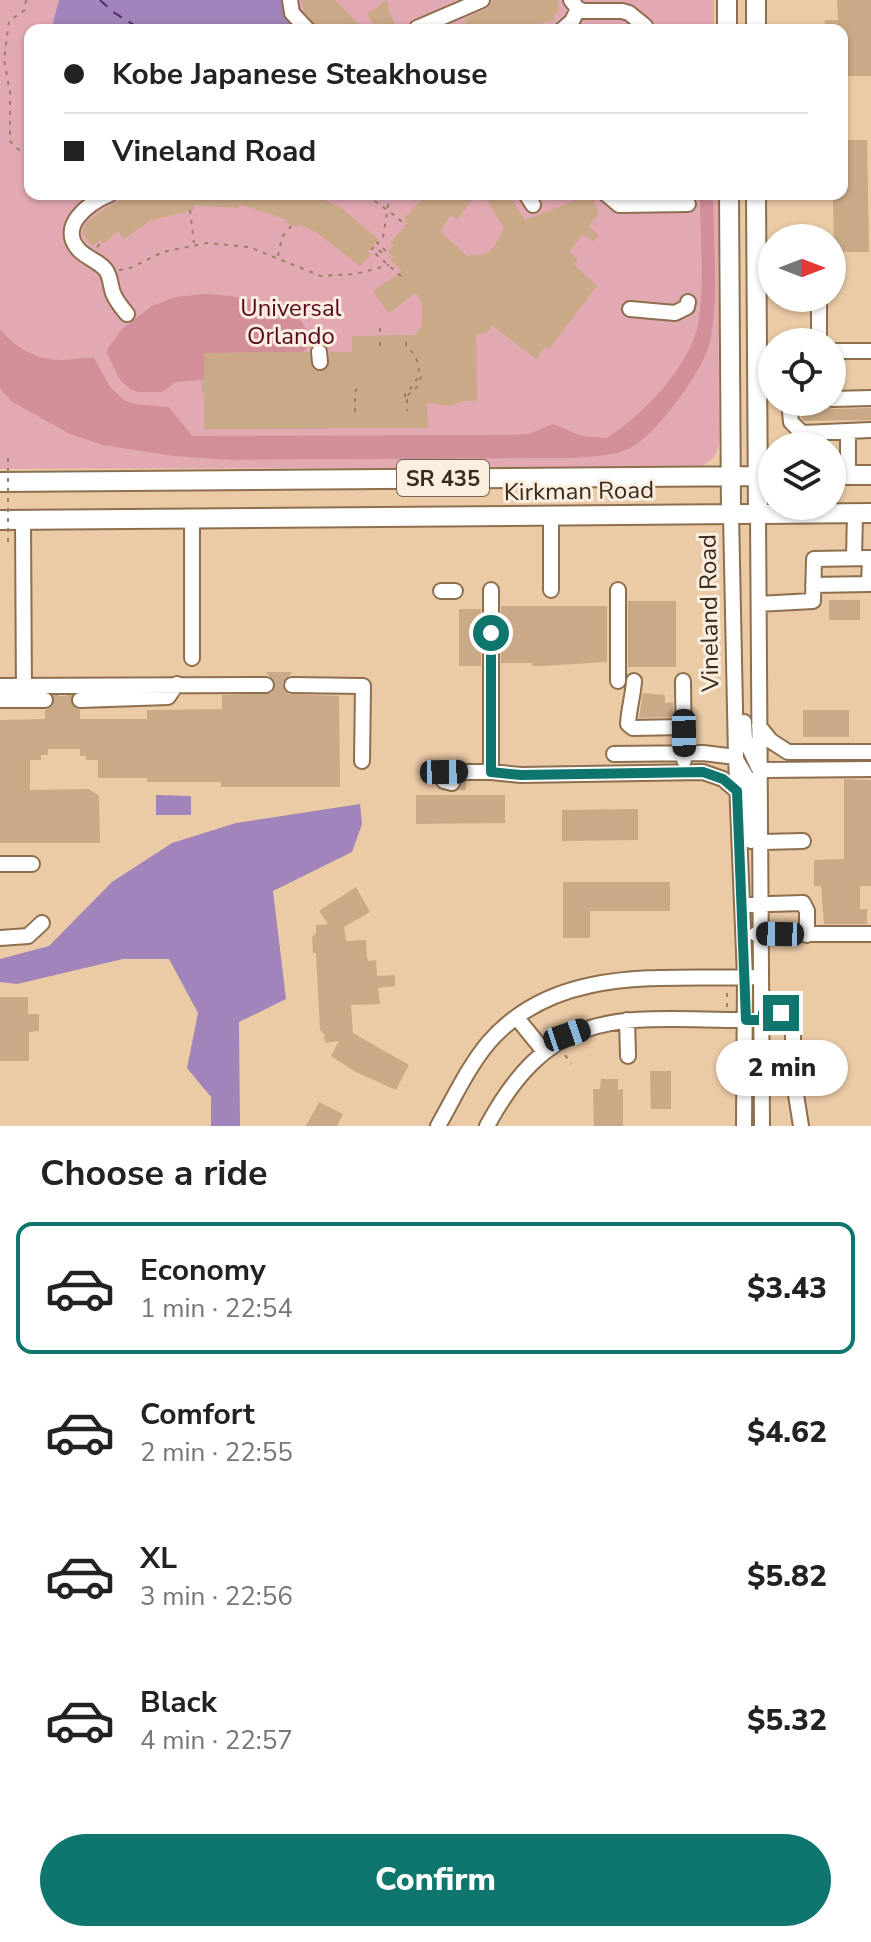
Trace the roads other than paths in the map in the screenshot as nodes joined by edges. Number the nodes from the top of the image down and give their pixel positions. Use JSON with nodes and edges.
{"nodes":[{"id":1,"x":290,"y":0,"type":"edge"},
{"id":2,"x":481,"y":0,"type":"edge"},
{"id":3,"x":727,"y":0,"type":"edge"},
{"id":4,"x":756,"y":0,"type":"edge"},
{"id":5,"x":574,"y":5,"type":"edge"},
{"id":6,"x":640,"y":22,"type":"dead end"},
{"id":7,"x":302,"y":24,"type":"edge"},
{"id":8,"x":426,"y":24,"type":"edge"},
{"id":9,"x":569,"y":24,"type":"edge"},
{"id":10,"x":727,"y":24,"type":"edge"},
{"id":11,"x":756,"y":24,"type":"edge"},
{"id":12,"x":99,"y":200,"type":"edge"},
{"id":13,"x":612,"y":200,"type":"edge"},
{"id":14,"x":730,"y":200,"type":"edge"},
{"id":15,"x":731,"y":200,"type":"edge"},
{"id":16,"x":757,"y":200,"type":"edge"},
{"id":17,"x":688,"y":204,"type":"dead end"},
{"id":18,"x":760,"y":224,"type":"edge"},
{"id":19,"x":758,"y":253,"type":"edge"},
{"id":20,"x":688,"y":302,"type":"dead end"},
{"id":21,"x":630,"y":309,"type":"dead end"},
{"id":22,"x":125,"y":311,"type":"dead end"},
{"id":23,"x":846,"y":351,"type":"edge"},
{"id":24,"x":871,"y":351,"type":"edge"},
{"id":25,"x":871,"y":398,"type":"edge"},
{"id":26,"x":846,"y":399,"type":"edge"},
{"id":27,"x":790,"y":416,"type":"edge"},
{"id":28,"x":871,"y":430,"type":"edge"},
{"id":29,"x":848,"y":432,"type":"junction"},
{"id":30,"x":846,"y":443,"type":"edge"},
{"id":31,"x":846,"y":475,"type":"edge"},
{"id":32,"x":871,"y":475,"type":"edge"},
{"id":33,"x":730,"y":476,"type":"junction"},
{"id":34,"x":758,"y":476,"type":"edge"},
{"id":35,"x":0,"y":482,"type":"edge"},
{"id":36,"x":758,"y":513,"type":"edge"},
{"id":37,"x":863,"y":513,"type":"edge"},
{"id":38,"x":731,"y":514,"type":"junction"},
{"id":39,"x":551,"y":515,"type":"junction"},
{"id":40,"x":192,"y":519,"type":"junction"},
{"id":41,"x":0,"y":520,"type":"edge"},
{"id":42,"x":23,"y":520,"type":"junction"},
{"id":43,"x":758,"y":520,"type":"edge"},
{"id":44,"x":854,"y":558,"type":"junction"},
{"id":45,"x":813,"y":585,"type":"junction"},
{"id":46,"x":491,"y":590,"type":"dead end"},
{"id":47,"x":551,"y":590,"type":"dead end"},
{"id":48,"x":618,"y":590,"type":"dead end"},
{"id":49,"x":759,"y":604,"type":"junction"},
{"id":50,"x":734,"y":669,"type":"junction"},
{"id":51,"x":683,"y":681,"type":"dead end"},
{"id":52,"x":187,"y":684,"type":"junction"},
{"id":53,"x":266,"y":685,"type":"tunnel mouth"},
{"id":54,"x":292,"y":685,"type":"tunnel mouth"},
{"id":55,"x":0,"y":686,"type":"edge"},
{"id":56,"x":24,"y":693,"type":"junction"},
{"id":57,"x":0,"y":700,"type":"edge"},
{"id":58,"x":45,"y":700,"type":"tunnel mouth"},
{"id":59,"x":80,"y":700,"type":"tunnel mouth"},
{"id":60,"x":759,"y":726,"type":"junction"},
{"id":61,"x":683,"y":727,"type":"junction"},
{"id":62,"x":871,"y":752,"type":"edge"},
{"id":63,"x":684,"y":753,"type":"junction"},
{"id":64,"x":614,"y":754,"type":"dead end"},
{"id":65,"x":736,"y":757,"type":"junction"},
{"id":66,"x":362,"y":761,"type":"dead end"},
{"id":67,"x":871,"y":769,"type":"edge"},
{"id":68,"x":760,"y":770,"type":"junction"},
{"id":69,"x":491,"y":772,"type":"junction"},
{"id":70,"x":684,"y":772,"type":"junction"},
{"id":71,"x":464,"y":779,"type":"tunnel mouth"},
{"id":72,"x":737,"y":791,"type":"junction"},
{"id":73,"x":803,"y":841,"type":"dead end"},
{"id":74,"x":761,"y":842,"type":"junction"},
{"id":75,"x":0,"y":864,"type":"edge"},
{"id":76,"x":32,"y":864,"type":"dead end"},
{"id":77,"x":762,"y":900,"type":"junction"},
{"id":78,"x":742,"y":905,"type":"junction"},
{"id":79,"x":42,"y":923,"type":"dead end"},
{"id":80,"x":743,"y":934,"type":"junction"},
{"id":81,"x":763,"y":934,"type":"junction"},
{"id":82,"x":871,"y":934,"type":"edge"},
{"id":83,"x":807,"y":935,"type":"junction"},
{"id":84,"x":0,"y":938,"type":"edge"},
{"id":85,"x":745,"y":977,"type":"junction"},
{"id":86,"x":763,"y":977,"type":"junction"},
{"id":87,"x":763,"y":1016,"type":"junction"},
{"id":88,"x":517,"y":1018,"type":"junction"},
{"id":89,"x":627,"y":1020,"type":"junction"},
{"id":90,"x":746,"y":1020,"type":"junction"},
{"id":91,"x":543,"y":1050,"type":"junction"},
{"id":92,"x":628,"y":1056,"type":"dead end"},
{"id":93,"x":438,"y":1126,"type":"edge"},
{"id":94,"x":487,"y":1126,"type":"edge"},
{"id":95,"x":744,"y":1126,"type":"edge"},
{"id":96,"x":762,"y":1126,"type":"edge"},
{"id":97,"x":801,"y":1126,"type":"edge"}],
"edges":[{"from":1,"to":7,"type":"street"},
{"from":2,"to":8,"type":"street"},
{"from":3,"to":10,"type":"main road"},
{"from":4,"to":11,"type":"main road"},
{"from":5,"to":6,"type":"street"},
{"from":5,"to":9,"type":"street"},
{"from":12,"to":22,"type":"street"},
{"from":13,"to":17,"type":"street"},
{"from":14,"to":33,"type":"main road","name":"Vineland Road"},
{"from":15,"to":19,"type":"main road"},
{"from":16,"to":18,"type":"main road","name":"Vineland Road"},
{"from":20,"to":21,"type":"street"},
{"from":23,"to":24,"type":"street"},
{"from":25,"to":26,"type":"street"},
{"from":27,"to":29,"type":"street"},
{"from":28,"to":29,"type":"street"},
{"from":29,"to":30,"type":"street"},
{"from":31,"to":32,"type":"main road"},
{"from":33,"to":34,"type":"main road","name":"Kirkman Road","number":"SR 435"},
{"from":33,"to":35,"type":"main road","name":"Kirkman Road","number":"SR 435"},
{"from":33,"to":38,"type":"main road","name":"Vineland Road"},
{"from":36,"to":38,"type":"main road","name":"Kirkman Road","number":"SR 435"},
{"from":37,"to":44,"type":"street"},
{"from":38,"to":39,"type":"main road","name":"Kirkman Road","number":"SR 435"},
{"from":38,"to":50,"type":"street","name":"Vineland Road"},
{"from":39,"to":40,"type":"main road","name":"Kirkman Road","number":"SR 435"},
{"from":39,"to":47,"type":"street"},
{"from":40,"to":42,"type":"main road","name":"Kirkman Road","number":"SR 435"},
{"from":40,"to":52,"type":"street"},
{"from":41,"to":42,"type":"main road","name":"Kirkman Road","number":"SR 435"},
{"from":42,"to":56,"type":"street"},
{"from":43,"to":49,"type":"street","name":"Vineland Road"},
{"from":44,"to":45,"type":"street"},
{"from":44,"to":45,"type":"street"},
{"from":45,"to":49,"type":"street"},
{"from":46,"to":69,"type":"street"},
{"from":48,"to":61,"type":"street"},
{"from":49,"to":60,"type":"street","name":"Vineland Road"},
{"from":50,"to":65,"type":"street","name":"Vineland Road"},
{"from":50,"to":68,"type":"street"},
{"from":51,"to":61,"type":"street"},
{"from":52,"to":53,"type":"street"},
{"from":52,"to":56,"type":"street"},
{"from":52,"to":59,"type":"street"},
{"from":54,"to":66,"type":"street"},
{"from":55,"to":56,"type":"street"},
{"from":56,"to":57,"type":"street"},
{"from":56,"to":58,"type":"street"},
{"from":60,"to":62,"type":"street"},
{"from":60,"to":68,"type":"street","name":"Vineland Road"},
{"from":61,"to":63,"type":"street"},
{"from":63,"to":64,"type":"street"},
{"from":63,"to":65,"type":"street"},
{"from":63,"to":70,"type":"street"},
{"from":65,"to":72,"type":"street","name":"Vineland Road"},
{"from":65,"to":77,"type":"street"},
{"from":67,"to":68,"type":"street"},
{"from":68,"to":74,"type":"street","name":"Vineland Road"},
{"from":69,"to":70,"type":"street"},
{"from":69,"to":71,"type":"street"},
{"from":70,"to":72,"type":"street"},
{"from":72,"to":78,"type":"street","name":"Vineland Road"},
{"from":73,"to":74,"type":"street"},
{"from":74,"to":77,"type":"street","name":"Vineland Road"},
{"from":75,"to":76,"type":"street"},
{"from":77,"to":78,"type":"street"},
{"from":77,"to":81,"type":"street","name":"Vineland Road"},
{"from":77,"to":83,"type":"street"},
{"from":78,"to":80,"type":"street","name":"Vineland Road"},
{"from":79,"to":84,"type":"street"},
{"from":80,"to":81,"type":"street"},
{"from":80,"to":85,"type":"street","name":"Vineland Road"},
{"from":81,"to":83,"type":"street"},
{"from":81,"to":86,"type":"street","name":"Vineland Road"},
{"from":82,"to":83,"type":"street"},
{"from":85,"to":86,"type":"street"},
{"from":85,"to":88,"type":"street"},
{"from":85,"to":90,"type":"street","name":"Vineland Road"},
{"from":86,"to":87,"type":"street","name":"Vineland Road"},
{"from":87,"to":90,"type":"street"},
{"from":87,"to":96,"type":"street","name":"Vineland Road"},
{"from":87,"to":97,"type":"street"},
{"from":88,"to":91,"type":"street"},
{"from":88,"to":93,"type":"street"},
{"from":89,"to":90,"type":"street"},
{"from":89,"to":91,"type":"street"},
{"from":89,"to":92,"type":"street"},
{"from":90,"to":95,"type":"street","name":"Vineland Road"},
{"from":91,"to":94,"type":"street"}]}
